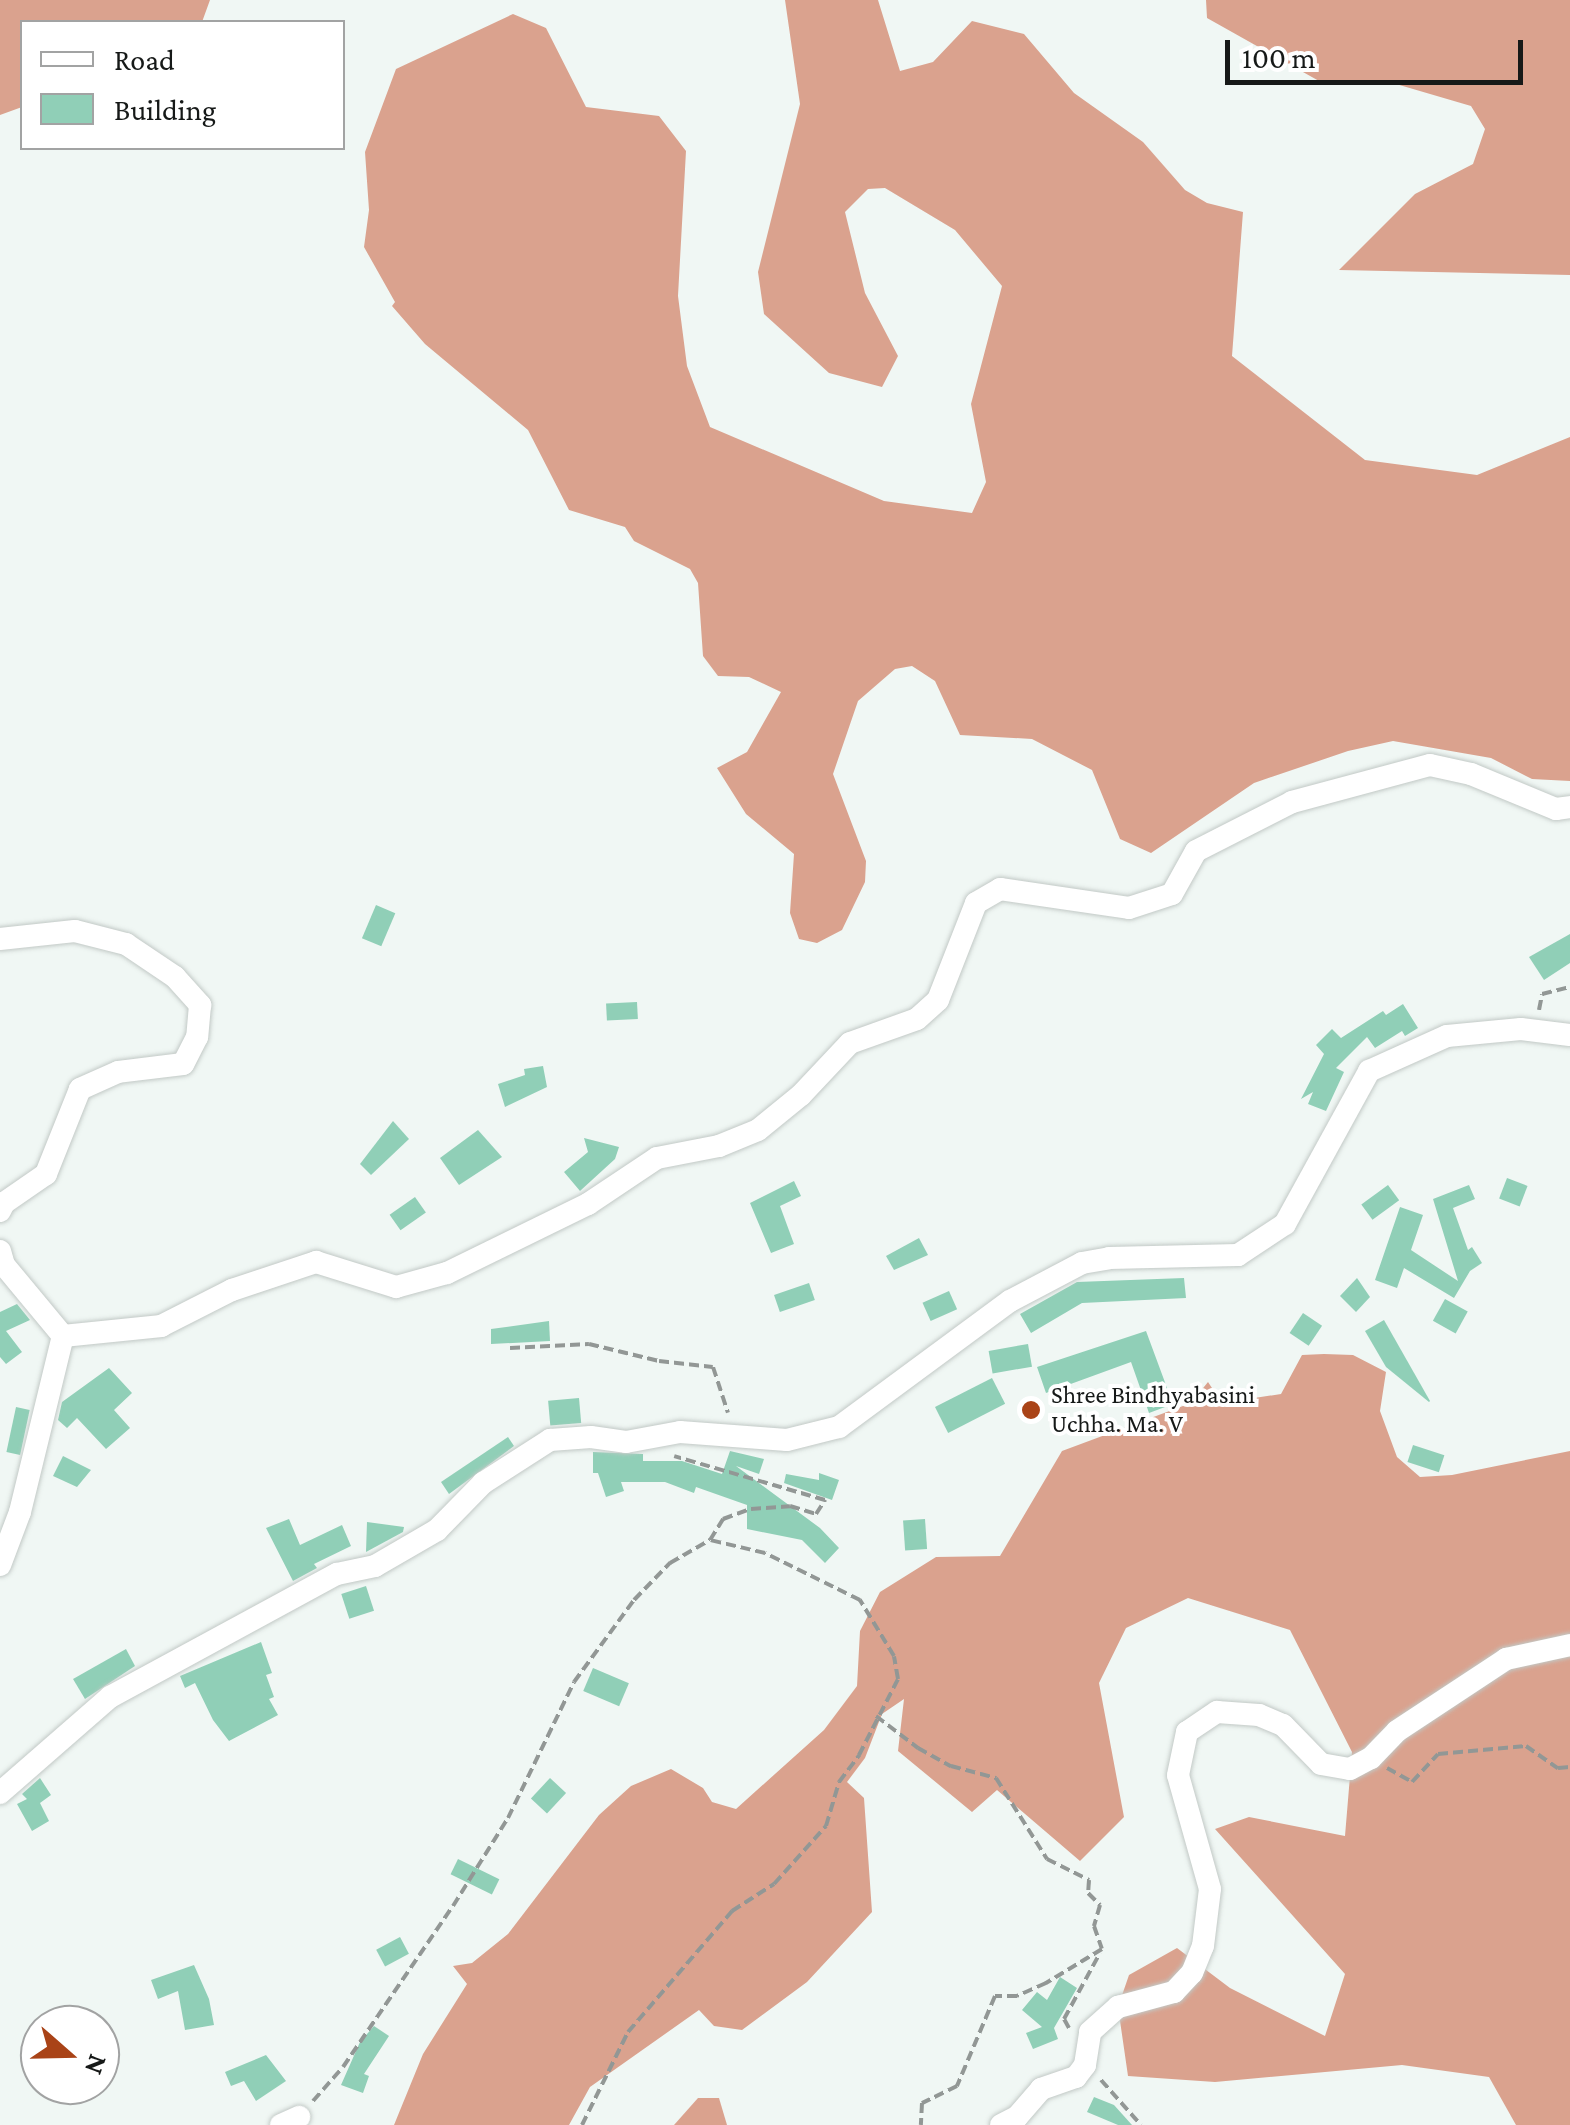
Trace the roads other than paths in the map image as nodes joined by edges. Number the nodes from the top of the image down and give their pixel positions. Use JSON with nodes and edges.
{"nodes":[{"id":1,"x":1570,"y":807,"type":"edge"},
{"id":2,"x":0,"y":939,"type":"edge"},
{"id":3,"x":1570,"y":1035,"type":"edge"},
{"id":4,"x":0,"y":1210,"type":"edge"},
{"id":5,"x":0,"y":1251,"type":"edge"},
{"id":6,"x":62,"y":1336,"type":"junction"},
{"id":7,"x":0,"y":1564,"type":"edge"},
{"id":8,"x":1570,"y":1645,"type":"edge"},
{"id":9,"x":0,"y":1793,"type":"edge"},
{"id":10,"x":1001,"y":2125,"type":"edge"}],
"edges":[{"from":1,"to":6,"type":"street"},
{"from":2,"to":4,"type":"street"},
{"from":3,"to":9,"type":"street"},
{"from":5,"to":6,"type":"street"},
{"from":6,"to":7,"type":"street"},
{"from":8,"to":10,"type":"street"}]}
